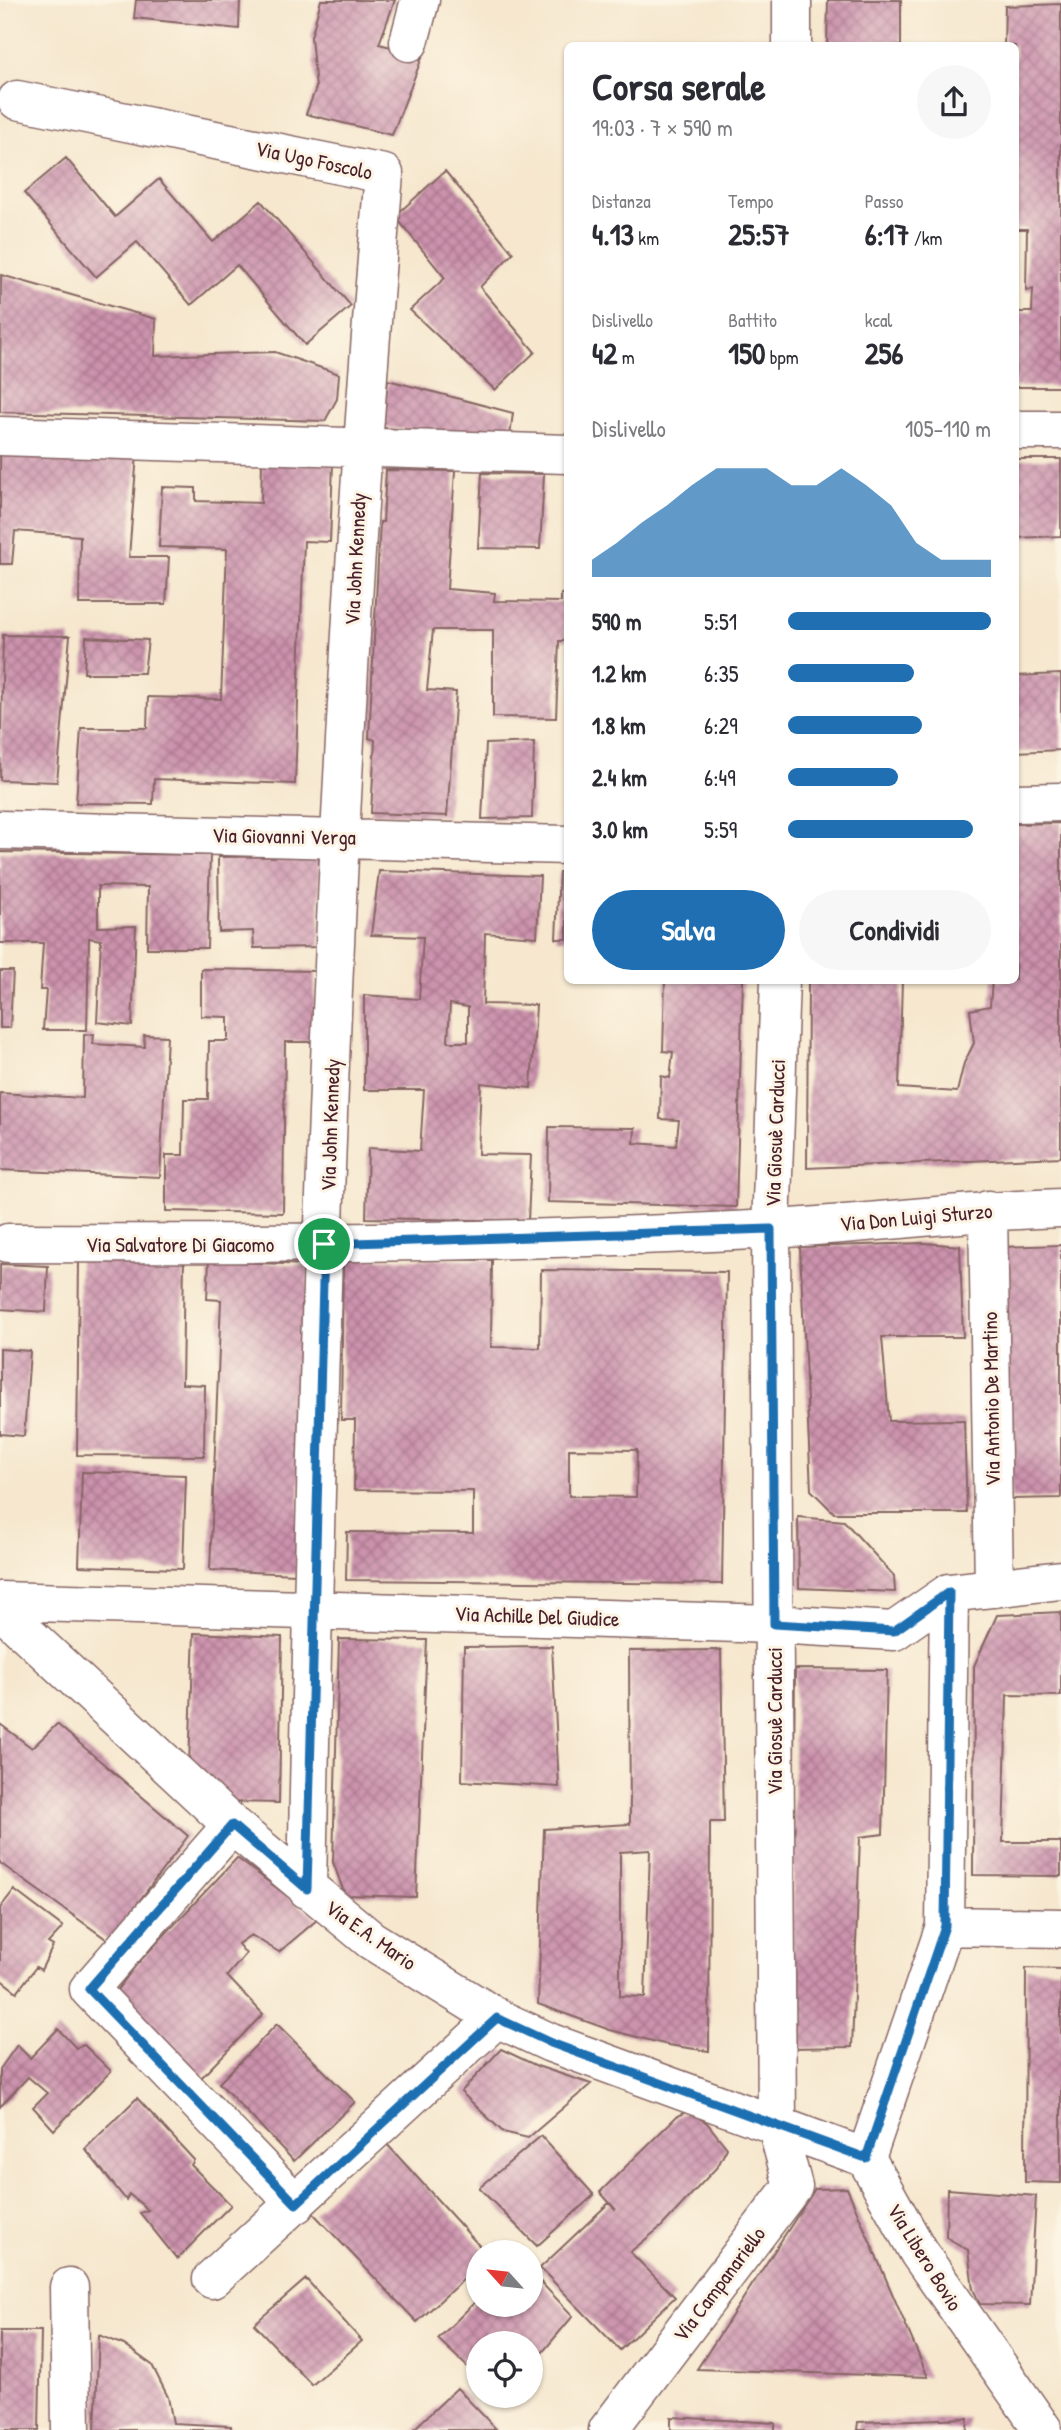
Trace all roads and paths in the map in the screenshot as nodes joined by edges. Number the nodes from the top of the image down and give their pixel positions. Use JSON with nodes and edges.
{"nodes":[{"id":1,"x":420,"y":0,"type":"edge"},
{"id":2,"x":792,"y":0,"type":"edge"},
{"id":3,"x":409,"y":42,"type":"dead end"},
{"id":4,"x":792,"y":42,"type":"edge"},
{"id":5,"x":18,"y":100,"type":"dead end"},
{"id":6,"x":1019,"y":430,"type":"edge"},
{"id":7,"x":1061,"y":430,"type":"edge"},
{"id":8,"x":0,"y":436,"type":"edge"},
{"id":9,"x":360,"y":446,"type":"junction"},
{"id":10,"x":564,"y":454,"type":"edge"},
{"id":11,"x":1061,"y":802,"type":"edge"},
{"id":12,"x":1019,"y":803,"type":"edge"},
{"id":13,"x":0,"y":830,"type":"edge"},
{"id":14,"x":342,"y":838,"type":"junction"},
{"id":15,"x":564,"y":845,"type":"edge"},
{"id":16,"x":780,"y":984,"type":"edge"},
{"id":17,"x":1061,"y":1208,"type":"edge"},
{"id":18,"x":988,"y":1210,"type":"junction"},
{"id":19,"x":771,"y":1229,"type":"junction"},
{"id":20,"x":8,"y":1243,"type":"dead end"},
{"id":21,"x":324,"y":1244,"type":"junction"},
{"id":22,"x":1061,"y":1580,"type":"edge"},
{"id":23,"x":994,"y":1588,"type":"junction"},
{"id":24,"x":949,"y":1592,"type":"junction"},
{"id":25,"x":0,"y":1601,"type":"edge"},
{"id":26,"x":0,"y":1609,"type":"edge"},
{"id":27,"x":313,"y":1609,"type":"junction"},
{"id":28,"x":774,"y":1624,"type":"junction"},
{"id":29,"x":232,"y":1825,"type":"junction"},
{"id":30,"x":307,"y":1889,"type":"junction"},
{"id":31,"x":945,"y":1926,"type":"junction"},
{"id":32,"x":1061,"y":1927,"type":"edge"},
{"id":33,"x":497,"y":2018,"type":"junction"},
{"id":34,"x":778,"y":2127,"type":"junction"},
{"id":35,"x":866,"y":2158,"type":"junction"},
{"id":36,"x":296,"y":2204,"type":"junction"},
{"id":37,"x":212,"y":2279,"type":"dead end"},
{"id":38,"x":69,"y":2287,"type":"dead end"},
{"id":39,"x":71,"y":2430,"type":"edge"},
{"id":40,"x":608,"y":2430,"type":"edge"},
{"id":41,"x":1043,"y":2430,"type":"edge"}],
"edges":[{"from":1,"to":3,"type":"street"},
{"from":2,"to":4,"type":"street"},
{"from":5,"to":9,"type":"street","name":"Via Ugo Foscolo"},
{"from":6,"to":7,"type":"street"},
{"from":8,"to":9,"type":"street"},
{"from":9,"to":10,"type":"street"},
{"from":9,"to":14,"type":"street","name":"Via John Kennedy"},
{"from":11,"to":12,"type":"street"},
{"from":13,"to":14,"type":"street","name":"Via Giovanni Verga"},
{"from":14,"to":15,"type":"street","name":"Via Giovanni Verga"},
{"from":14,"to":21,"type":"street","name":"Via John Kennedy"},
{"from":16,"to":19,"type":"street","name":"Via Giosuè Carducci"},
{"from":17,"to":18,"type":"street","name":"Via Don Luigi Sturzo"},
{"from":18,"to":19,"type":"street","name":"Via Don Luigi Sturzo"},
{"from":18,"to":23,"type":"street","name":"Via Antonio De Martino"},
{"from":19,"to":21,"type":"street","name":"Via Salvatore Di Giacomo"},
{"from":19,"to":28,"type":"street","name":"Via Giosuè Carducci"},
{"from":20,"to":21,"type":"street","name":"Via Salvatore Di Giacomo"},
{"from":21,"to":27,"type":"street","name":"Via John Kennedy"},
{"from":22,"to":23,"type":"street"},
{"from":23,"to":24,"type":"street"},
{"from":24,"to":28,"type":"street","name":"Via Achille Del Giudice"},
{"from":24,"to":31,"type":"street"},
{"from":25,"to":27,"type":"street","name":"Via Achille Del Giudice"},
{"from":26,"to":29,"type":"street","name":"Via E.A. Mario"},
{"from":27,"to":28,"type":"street","name":"Via Achille Del Giudice"},
{"from":27,"to":30,"type":"street","name":"Via John Kennedy"},
{"from":28,"to":34,"type":"street","name":"Via Giosuè Carducci"},
{"from":29,"to":30,"type":"street","name":"Via E.A. Mario"},
{"from":29,"to":36,"type":"street"},
{"from":30,"to":33,"type":"street","name":"Via E.A. Mario"},
{"from":31,"to":32,"type":"street"},
{"from":31,"to":35,"type":"street"},
{"from":33,"to":34,"type":"street","name":"Via E.A. Mario"},
{"from":33,"to":36,"type":"street"},
{"from":34,"to":35,"type":"street"},
{"from":34,"to":40,"type":"street","name":"Via Campanariello"},
{"from":35,"to":41,"type":"street","name":"Via Libero Bovio"},
{"from":36,"to":37,"type":"street"},
{"from":38,"to":39,"type":"street"}]}
